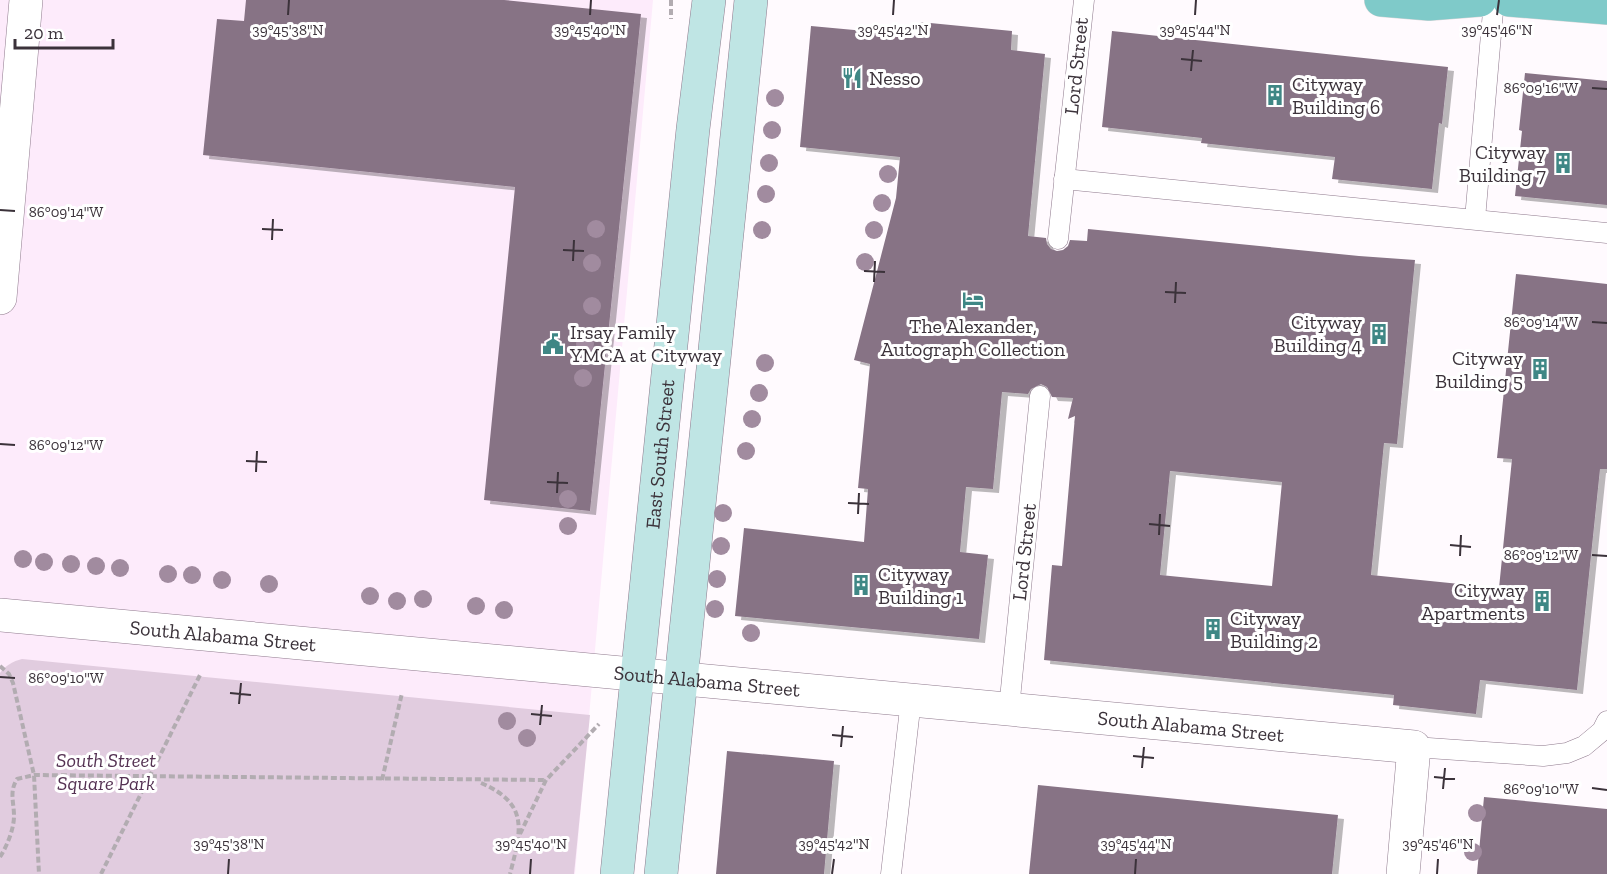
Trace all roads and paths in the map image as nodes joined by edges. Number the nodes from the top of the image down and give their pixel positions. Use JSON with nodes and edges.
{"nodes":[{"id":1,"x":26,"y":0,"type":"edge"},
{"id":2,"x":709,"y":0,"type":"edge"},
{"id":3,"x":751,"y":0,"type":"edge"},
{"id":4,"x":1084,"y":0,"type":"edge"},
{"id":5,"x":1381,"y":0,"type":"edge"},
{"id":6,"x":1480,"y":0,"type":"edge"},
{"id":7,"x":1494,"y":0,"type":"edge"},
{"id":8,"x":1509,"y":0,"type":"edge"},
{"id":9,"x":1607,"y":8,"type":"edge"},
{"id":10,"x":1064,"y":179,"type":"junction"},
{"id":11,"x":1475,"y":219,"type":"junction"},
{"id":12,"x":1607,"y":233,"type":"edge"},
{"id":13,"x":1058,"y":239,"type":"dead end"},
{"id":14,"x":0,"y":298,"type":"edge"},
{"id":15,"x":1040,"y":396,"type":"dead end"},
{"id":16,"x":0,"y":615,"type":"edge"},
{"id":17,"x":0,"y":666,"type":"edge"},
{"id":18,"x":201,"y":673,"type":"dead end"},
{"id":19,"x":636,"y":675,"type":"junction"},
{"id":20,"x":680,"y":679,"type":"junction"},
{"id":21,"x":402,"y":693,"type":"dead end"},
{"id":22,"x":911,"y":700,"type":"junction"},
{"id":23,"x":1009,"y":709,"type":"junction"},
{"id":24,"x":1607,"y":721,"type":"edge"},
{"id":25,"x":599,"y":723,"type":"dead end"},
{"id":26,"x":1414,"y":747,"type":"junction"},
{"id":27,"x":34,"y":775,"type":"junction"},
{"id":28,"x":150,"y":777,"type":"junction"},
{"id":29,"x":382,"y":780,"type":"junction"},
{"id":30,"x":546,"y":780,"type":"junction"},
{"id":31,"x":478,"y":781,"type":"junction"},
{"id":32,"x":520,"y":834,"type":"junction"},
{"id":33,"x":0,"y":857,"type":"edge"},
{"id":34,"x":39,"y":874,"type":"edge"},
{"id":35,"x":101,"y":874,"type":"edge"},
{"id":36,"x":510,"y":874,"type":"edge"},
{"id":37,"x":617,"y":874,"type":"edge"},
{"id":38,"x":661,"y":874,"type":"edge"},
{"id":39,"x":891,"y":874,"type":"edge"},
{"id":40,"x":1403,"y":874,"type":"edge"}],
"edges":[{"from":1,"to":14,"type":"street"},
{"from":2,"to":19,"type":"main road","name":"East South Street"},
{"from":3,"to":20,"type":"main road"},
{"from":4,"to":10,"type":"lane","name":"Lord Street"},
{"from":5,"to":6,"type":"main road"},
{"from":7,"to":11,"type":"lane"},
{"from":8,"to":9,"type":"main road"},
{"from":10,"to":11,"type":"lane"},
{"from":10,"to":13,"type":"lane","name":"Lord Street"},
{"from":11,"to":12,"type":"lane"},
{"from":15,"to":23,"type":"lane","name":"Lord Street"},
{"from":16,"to":19,"type":"street","name":"South Alabama Street"},
{"from":17,"to":27,"type":"path"},
{"from":18,"to":28,"type":"path"},
{"from":19,"to":20,"type":"street","name":"South Alabama Street"},
{"from":19,"to":37,"type":"main road","name":"East South Street"},
{"from":20,"to":22,"type":"street","name":"South Alabama Street"},
{"from":20,"to":38,"type":"main road"},
{"from":21,"to":29,"type":"path"},
{"from":22,"to":23,"type":"street","name":"South Alabama Street"},
{"from":22,"to":39,"type":"lane"},
{"from":23,"to":26,"type":"street","name":"South Alabama Street"},
{"from":24,"to":26,"type":"lane"},
{"from":25,"to":30,"type":"path"},
{"from":26,"to":40,"type":"street"},
{"from":27,"to":28,"type":"path"},
{"from":27,"to":33,"type":"path"},
{"from":27,"to":34,"type":"path"},
{"from":28,"to":29,"type":"path"},
{"from":28,"to":35,"type":"path"},
{"from":29,"to":31,"type":"path"},
{"from":30,"to":31,"type":"path"},
{"from":30,"to":32,"type":"path"},
{"from":31,"to":32,"type":"path"},
{"from":32,"to":36,"type":"path"}]}
